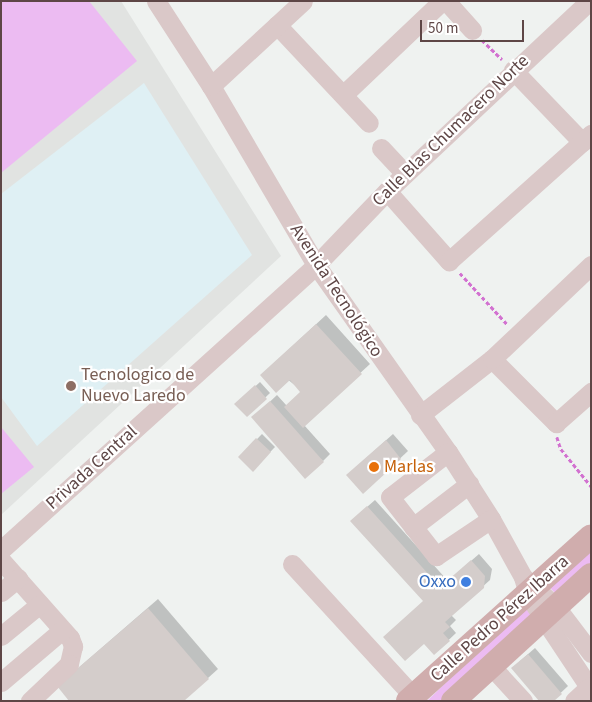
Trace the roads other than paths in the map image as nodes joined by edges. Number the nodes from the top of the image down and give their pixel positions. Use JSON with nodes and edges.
{"nodes":[{"id":1,"x":156,"y":1,"type":"edge"},
{"id":2,"x":303,"y":1,"type":"edge"},
{"id":3,"x":444,"y":1,"type":"edge"},
{"id":4,"x":577,"y":5,"type":"edge"},
{"id":5,"x":277,"y":25,"type":"junction"},
{"id":6,"x":472,"y":30,"type":"road end"},
{"id":7,"x":513,"y":70,"type":"junction"},
{"id":8,"x":211,"y":86,"type":"junction"},
{"id":9,"x":343,"y":95,"type":"junction"},
{"id":10,"x":369,"y":123,"type":"dead end"},
{"id":11,"x":586,"y":138,"type":"edge"},
{"id":12,"x":381,"y":148,"type":"dead end"},
{"id":13,"x":405,"y":174,"type":"junction"},
{"id":14,"x":387,"y":191,"type":"junction"},
{"id":15,"x":316,"y":265,"type":"junction"},
{"id":16,"x":591,"y":265,"type":"edge"},
{"id":17,"x":492,"y":358,"type":"junction"},
{"id":18,"x":591,"y":392,"type":"edge"},
{"id":19,"x":420,"y":415,"type":"junction"},
{"id":20,"x":448,"y":452,"type":"junction"},
{"id":21,"x":469,"y":484,"type":"junction"},
{"id":22,"x":491,"y":519,"type":"junction"},
{"id":23,"x":413,"y":527,"type":"junction"},
{"id":24,"x":591,"y":536,"type":"edge"},
{"id":25,"x":1,"y":550,"type":"edge"},
{"id":26,"x":1,"y":560,"type":"edge"},
{"id":27,"x":292,"y":564,"type":"dead end"},
{"id":28,"x":591,"y":575,"type":"edge"},
{"id":29,"x":18,"y":578,"type":"junction"},
{"id":30,"x":529,"y":586,"type":"junction"},
{"id":31,"x":1,"y":592,"type":"edge"},
{"id":32,"x":40,"y":604,"type":"junction"},
{"id":33,"x":549,"y":614,"type":"junction"},
{"id":34,"x":62,"y":630,"type":"junction"},
{"id":35,"x":1,"y":636,"type":"edge"},
{"id":36,"x":591,"y":653,"type":"edge"},
{"id":37,"x":492,"y":667,"type":"junction"},
{"id":38,"x":1,"y":682,"type":"edge"},
{"id":39,"x":590,"y":688,"type":"edge"},
{"id":40,"x":38,"y":698,"type":"edge"},
{"id":41,"x":411,"y":698,"type":"edge"},
{"id":42,"x":453,"y":701,"type":"edge"},
{"id":43,"x":523,"y":701,"type":"edge"},
{"id":44,"x":574,"y":701,"type":"edge"}],
"edges":[{"from":1,"to":8,"type":"street","name":"Avenida Tecnológico"},
{"from":2,"to":5,"type":"street"},
{"from":3,"to":6,"type":"street"},
{"from":3,"to":9,"type":"street"},
{"from":4,"to":7,"type":"street","name":"Calle Blas Chumacero Norte"},
{"from":5,"to":8,"type":"street"},
{"from":5,"to":9,"type":"street"},
{"from":7,"to":11,"type":"street"},
{"from":7,"to":13,"type":"street","name":"Calle Blas Chumacero Norte"},
{"from":8,"to":15,"type":"street","name":"Avenida Tecnológico"},
{"from":9,"to":10,"type":"street"},
{"from":11,"to":14,"type":"street"},
{"from":12,"to":13,"type":"street"},
{"from":13,"to":14,"type":"street","name":"Calle Blas Chumacero Norte"},
{"from":14,"to":15,"type":"street","name":"Calle Blas Chumacero Norte"},
{"from":15,"to":19,"type":"street","name":"Avenida Tecnológico"},
{"from":15,"to":25,"type":"street","name":"Privada Central"},
{"from":16,"to":17,"type":"street"},
{"from":17,"to":18,"type":"street"},
{"from":17,"to":19,"type":"street"},
{"from":19,"to":20,"type":"street","name":"Avenida Tecnológico"},
{"from":20,"to":21,"type":"street","name":"Avenida Tecnológico"},
{"from":20,"to":23,"type":"street"},
{"from":21,"to":22,"type":"street","name":"Avenida Tecnológico"},
{"from":21,"to":23,"type":"street"},
{"from":22,"to":23,"type":"street"},
{"from":22,"to":30,"type":"street","name":"Avenida Tecnológico"},
{"from":24,"to":30,"type":"main road","name":"Calle Pedro Pérez Ibarra"},
{"from":26,"to":29,"type":"street"},
{"from":27,"to":41,"type":"street"},
{"from":28,"to":33,"type":"main road","name":"Calle Pedro Pérez Ibarra"},
{"from":29,"to":31,"type":"street"},
{"from":29,"to":32,"type":"street"},
{"from":30,"to":33,"type":"street","name":"Avenida Tecnológico"},
{"from":30,"to":41,"type":"main road","name":"Calle Pedro Pérez Ibarra"},
{"from":32,"to":34,"type":"street"},
{"from":32,"to":35,"type":"street"},
{"from":33,"to":36,"type":"street"},
{"from":33,"to":37,"type":"main road","name":"Calle Pedro Pérez Ibarra"},
{"from":33,"to":39,"type":"street"},
{"from":34,"to":38,"type":"street"},
{"from":34,"to":40,"type":"street"},
{"from":37,"to":42,"type":"main road","name":"Calle Pedro Pérez Ibarra"},
{"from":37,"to":43,"type":"street"},
{"from":39,"to":44,"type":"street"}]}
